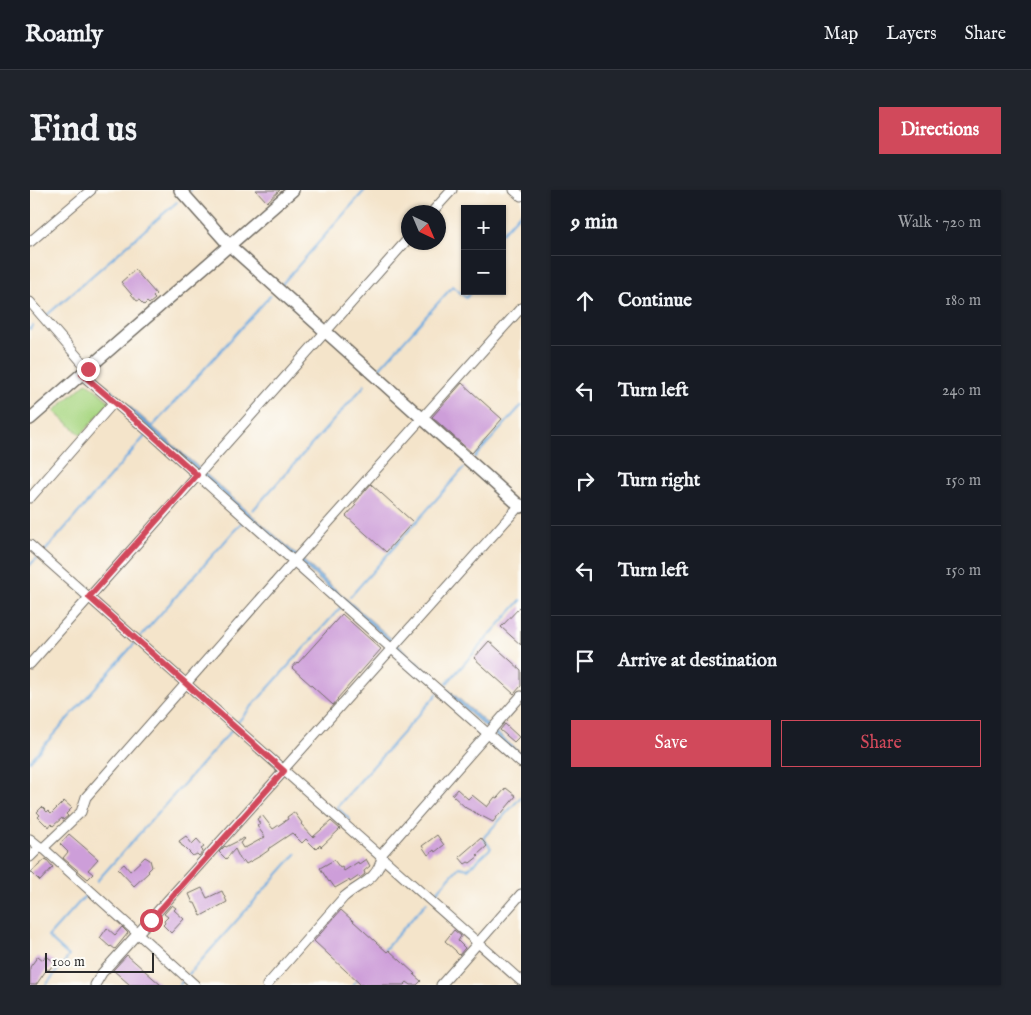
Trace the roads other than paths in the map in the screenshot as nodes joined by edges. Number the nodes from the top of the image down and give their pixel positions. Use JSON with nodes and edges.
{"nodes":[{"id":1,"x":90,"y":190,"type":"edge"},
{"id":2,"x":180,"y":190,"type":"edge"},
{"id":3,"x":293,"y":190,"type":"edge"},
{"id":4,"x":452,"y":190,"type":"edge"},
{"id":5,"x":514,"y":190,"type":"edge"},
{"id":6,"x":521,"y":196,"type":"edge"},
{"id":7,"x":438,"y":205,"type":"edge"},
{"id":8,"x":30,"y":242,"type":"edge"},
{"id":9,"x":228,"y":245,"type":"junction"},
{"id":10,"x":401,"y":247,"type":"edge"},
{"id":11,"x":30,"y":302,"type":"edge"},
{"id":12,"x":521,"y":308,"type":"edge"},
{"id":13,"x":326,"y":332,"type":"junction"},
{"id":14,"x":85,"y":371,"type":"junction"},
{"id":15,"x":114,"y":402,"type":"junction"},
{"id":16,"x":30,"y":419,"type":"edge"},
{"id":17,"x":422,"y":419,"type":"junction"},
{"id":18,"x":199,"y":473,"type":"junction"},
{"id":19,"x":30,"y":498,"type":"edge"},
{"id":20,"x":520,"y":506,"type":"edge"},
{"id":21,"x":30,"y":545,"type":"edge"},
{"id":22,"x":296,"y":559,"type":"junction"},
{"id":23,"x":89,"y":597,"type":"junction"},
{"id":24,"x":394,"y":646,"type":"junction"},
{"id":25,"x":30,"y":664,"type":"edge"},
{"id":26,"x":186,"y":684,"type":"junction"},
{"id":27,"x":521,"y":696,"type":"edge"},
{"id":28,"x":490,"y":731,"type":"junction"},
{"id":29,"x":521,"y":763,"type":"edge"},
{"id":30,"x":284,"y":770,"type":"junction"},
{"id":31,"x":30,"y":839,"type":"edge"},
{"id":32,"x":41,"y":848,"type":"junction"},
{"id":33,"x":30,"y":857,"type":"edge"},
{"id":34,"x":381,"y":857,"type":"junction"},
{"id":35,"x":521,"y":894,"type":"edge"},
{"id":36,"x":138,"y":935,"type":"junction"},
{"id":37,"x":478,"y":943,"type":"junction"},
{"id":38,"x":521,"y":981,"type":"edge"},
{"id":39,"x":95,"y":985,"type":"edge"},
{"id":40,"x":195,"y":985,"type":"edge"},
{"id":41,"x":266,"y":985,"type":"edge"},
{"id":42,"x":441,"y":985,"type":"edge"}],
"edges":[{"from":1,"to":8,"type":"street"},
{"from":2,"to":9,"type":"street"},
{"from":3,"to":9,"type":"street"},
{"from":4,"to":7,"type":"street"},
{"from":5,"to":6,"type":"street"},
{"from":9,"to":13,"type":"street"},
{"from":9,"to":14,"type":"street"},
{"from":10,"to":13,"type":"street"},
{"from":11,"to":14,"type":"street"},
{"from":12,"to":17,"type":"street"},
{"from":13,"to":17,"type":"street"},
{"from":13,"to":18,"type":"street"},
{"from":14,"to":15,"type":"street"},
{"from":14,"to":16,"type":"street"},
{"from":15,"to":18,"type":"street"},
{"from":15,"to":19,"type":"street"},
{"from":17,"to":20,"type":"street"},
{"from":17,"to":22,"type":"street"},
{"from":18,"to":22,"type":"street"},
{"from":18,"to":23,"type":"street"},
{"from":20,"to":24,"type":"street"},
{"from":21,"to":23,"type":"street"},
{"from":22,"to":24,"type":"street"},
{"from":22,"to":26,"type":"street"},
{"from":23,"to":25,"type":"street"},
{"from":23,"to":26,"type":"street"},
{"from":24,"to":28,"type":"street"},
{"from":24,"to":30,"type":"street"},
{"from":26,"to":30,"type":"street"},
{"from":26,"to":32,"type":"street"},
{"from":27,"to":28,"type":"street"},
{"from":28,"to":29,"type":"street"},
{"from":28,"to":34,"type":"street"},
{"from":30,"to":34,"type":"street"},
{"from":30,"to":36,"type":"street"},
{"from":31,"to":32,"type":"street"},
{"from":32,"to":33,"type":"street"},
{"from":32,"to":36,"type":"street"},
{"from":34,"to":37,"type":"street"},
{"from":34,"to":41,"type":"street"},
{"from":35,"to":37,"type":"street"},
{"from":36,"to":39,"type":"street"},
{"from":36,"to":40,"type":"street"},
{"from":37,"to":38,"type":"street"},
{"from":37,"to":42,"type":"street"}]}
